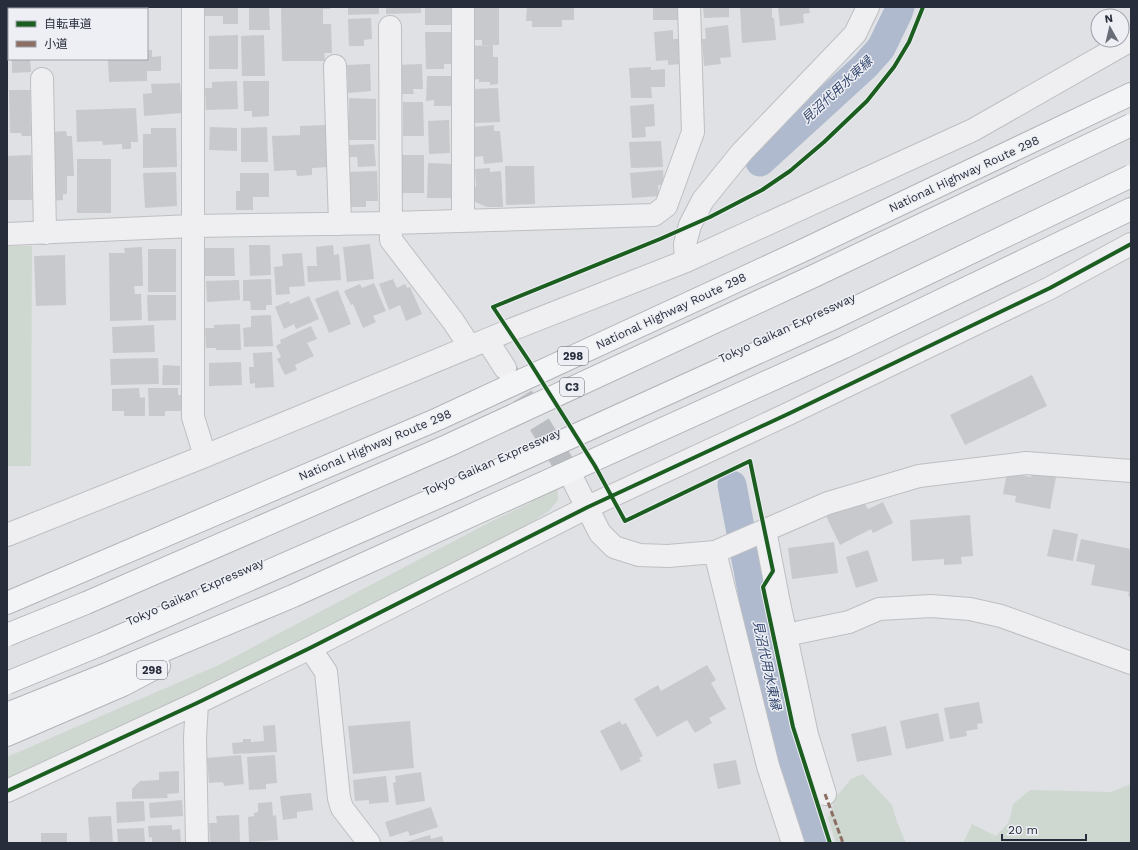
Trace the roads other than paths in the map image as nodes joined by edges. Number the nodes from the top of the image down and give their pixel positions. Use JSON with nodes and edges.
{"nodes":[{"id":1,"x":193,"y":7,"type":"edge"},
{"id":2,"x":463,"y":7,"type":"edge"},
{"id":3,"x":689,"y":7,"type":"edge"},
{"id":4,"x":868,"y":7,"type":"edge"},
{"id":5,"x":390,"y":27,"type":"dead end"},
{"id":6,"x":1131,"y":40,"type":"edge"},
{"id":7,"x":1131,"y":56,"type":"edge"},
{"id":8,"x":335,"y":66,"type":"dead end"},
{"id":9,"x":42,"y":79,"type":"dead end"},
{"id":10,"x":1131,"y":94,"type":"edge"},
{"id":11,"x":1131,"y":125,"type":"edge"},
{"id":12,"x":973,"y":130,"type":"junction"},
{"id":13,"x":1131,"y":176,"type":"edge"},
{"id":14,"x":1131,"y":208,"type":"edge"},
{"id":15,"x":463,"y":221,"type":"junction"},
{"id":16,"x":391,"y":223,"type":"junction"},
{"id":17,"x":340,"y":224,"type":"junction"},
{"id":18,"x":193,"y":226,"type":"junction"},
{"id":19,"x":46,"y":233,"type":"junction"},
{"id":20,"x":7,"y":234,"type":"edge"},
{"id":21,"x":1131,"y":244,"type":"edge"},
{"id":22,"x":686,"y":261,"type":"junction"},
{"id":23,"x":478,"y":344,"type":"junction"},
{"id":24,"x":505,"y":368,"type":"tunnel mouth"},
{"id":25,"x":205,"y":456,"type":"junction"},
{"id":26,"x":1131,"y":471,"type":"edge"},
{"id":27,"x":571,"y":476,"type":"tunnel mouth"},
{"id":28,"x":248,"y":499,"type":"junction"},
{"id":29,"x":588,"y":507,"type":"junction"},
{"id":30,"x":765,"y":530,"type":"junction"},
{"id":31,"x":7,"y":535,"type":"edge"},
{"id":32,"x":715,"y":552,"type":"junction"},
{"id":33,"x":7,"y":589,"type":"edge"},
{"id":34,"x":292,"y":596,"type":"junction"},
{"id":35,"x":7,"y":603,"type":"edge"},
{"id":36,"x":786,"y":634,"type":"junction"},
{"id":37,"x":7,"y":635,"type":"edge"},
{"id":38,"x":310,"y":648,"type":"junction"},
{"id":39,"x":1131,"y":663,"type":"edge"},
{"id":40,"x":7,"y":683,"type":"edge"},
{"id":41,"x":197,"y":703,"type":"junction"},
{"id":42,"x":7,"y":714,"type":"edge"},
{"id":43,"x":7,"y":734,"type":"edge"},
{"id":44,"x":7,"y":791,"type":"edge"},
{"id":45,"x":825,"y":794,"type":"dead end"},
{"id":46,"x":197,"y":843,"type":"edge"},
{"id":47,"x":369,"y":843,"type":"edge"},
{"id":48,"x":793,"y":843,"type":"edge"}],
"edges":[{"from":1,"to":18,"type":"street"},
{"from":2,"to":15,"type":"street"},
{"from":3,"to":15,"type":"street"},
{"from":4,"to":22,"type":"street"},
{"from":5,"to":16,"type":"street"},
{"from":6,"to":12,"type":"street"},
{"from":7,"to":12,"type":"street"},
{"from":8,"to":17,"type":"street"},
{"from":9,"to":19,"type":"street"},
{"from":10,"to":28,"type":"highway","name":"National Highway Route 298","number":"298"},
{"from":11,"to":37,"type":"highway","number":"C3","bridge":true},
{"from":12,"to":22,"type":"street"},
{"from":13,"to":40,"type":"highway","name":"Tokyo Gaikan Expressway","bridge":true},
{"from":14,"to":34,"type":"highway","number":"298"},
{"from":15,"to":16,"type":"street"},
{"from":16,"to":17,"type":"street"},
{"from":16,"to":23,"type":"street"},
{"from":17,"to":18,"type":"street"},
{"from":18,"to":19,"type":"street"},
{"from":18,"to":25,"type":"street"},
{"from":19,"to":20,"type":"street"},
{"from":21,"to":29,"type":"street"},
{"from":22,"to":23,"type":"street"},
{"from":23,"to":24,"type":"street"},
{"from":23,"to":25,"type":"street"},
{"from":25,"to":31,"type":"street"},
{"from":26,"to":30,"type":"street"},
{"from":27,"to":29,"type":"street"},
{"from":28,"to":33,"type":"highway","number":"298"},
{"from":28,"to":35,"type":"highway","name":"National Highway Route 298","number":"298"},
{"from":29,"to":32,"type":"street"},
{"from":29,"to":38,"type":"street"},
{"from":30,"to":32,"type":"street"},
{"from":30,"to":36,"type":"street"},
{"from":32,"to":48,"type":"street"},
{"from":34,"to":42,"type":"highway","number":"298"},
{"from":34,"to":43,"type":"highway","number":"298"},
{"from":36,"to":39,"type":"street"},
{"from":36,"to":45,"type":"street"},
{"from":38,"to":41,"type":"street"},
{"from":38,"to":47,"type":"street"},
{"from":41,"to":44,"type":"street"},
{"from":41,"to":46,"type":"street"}]}
